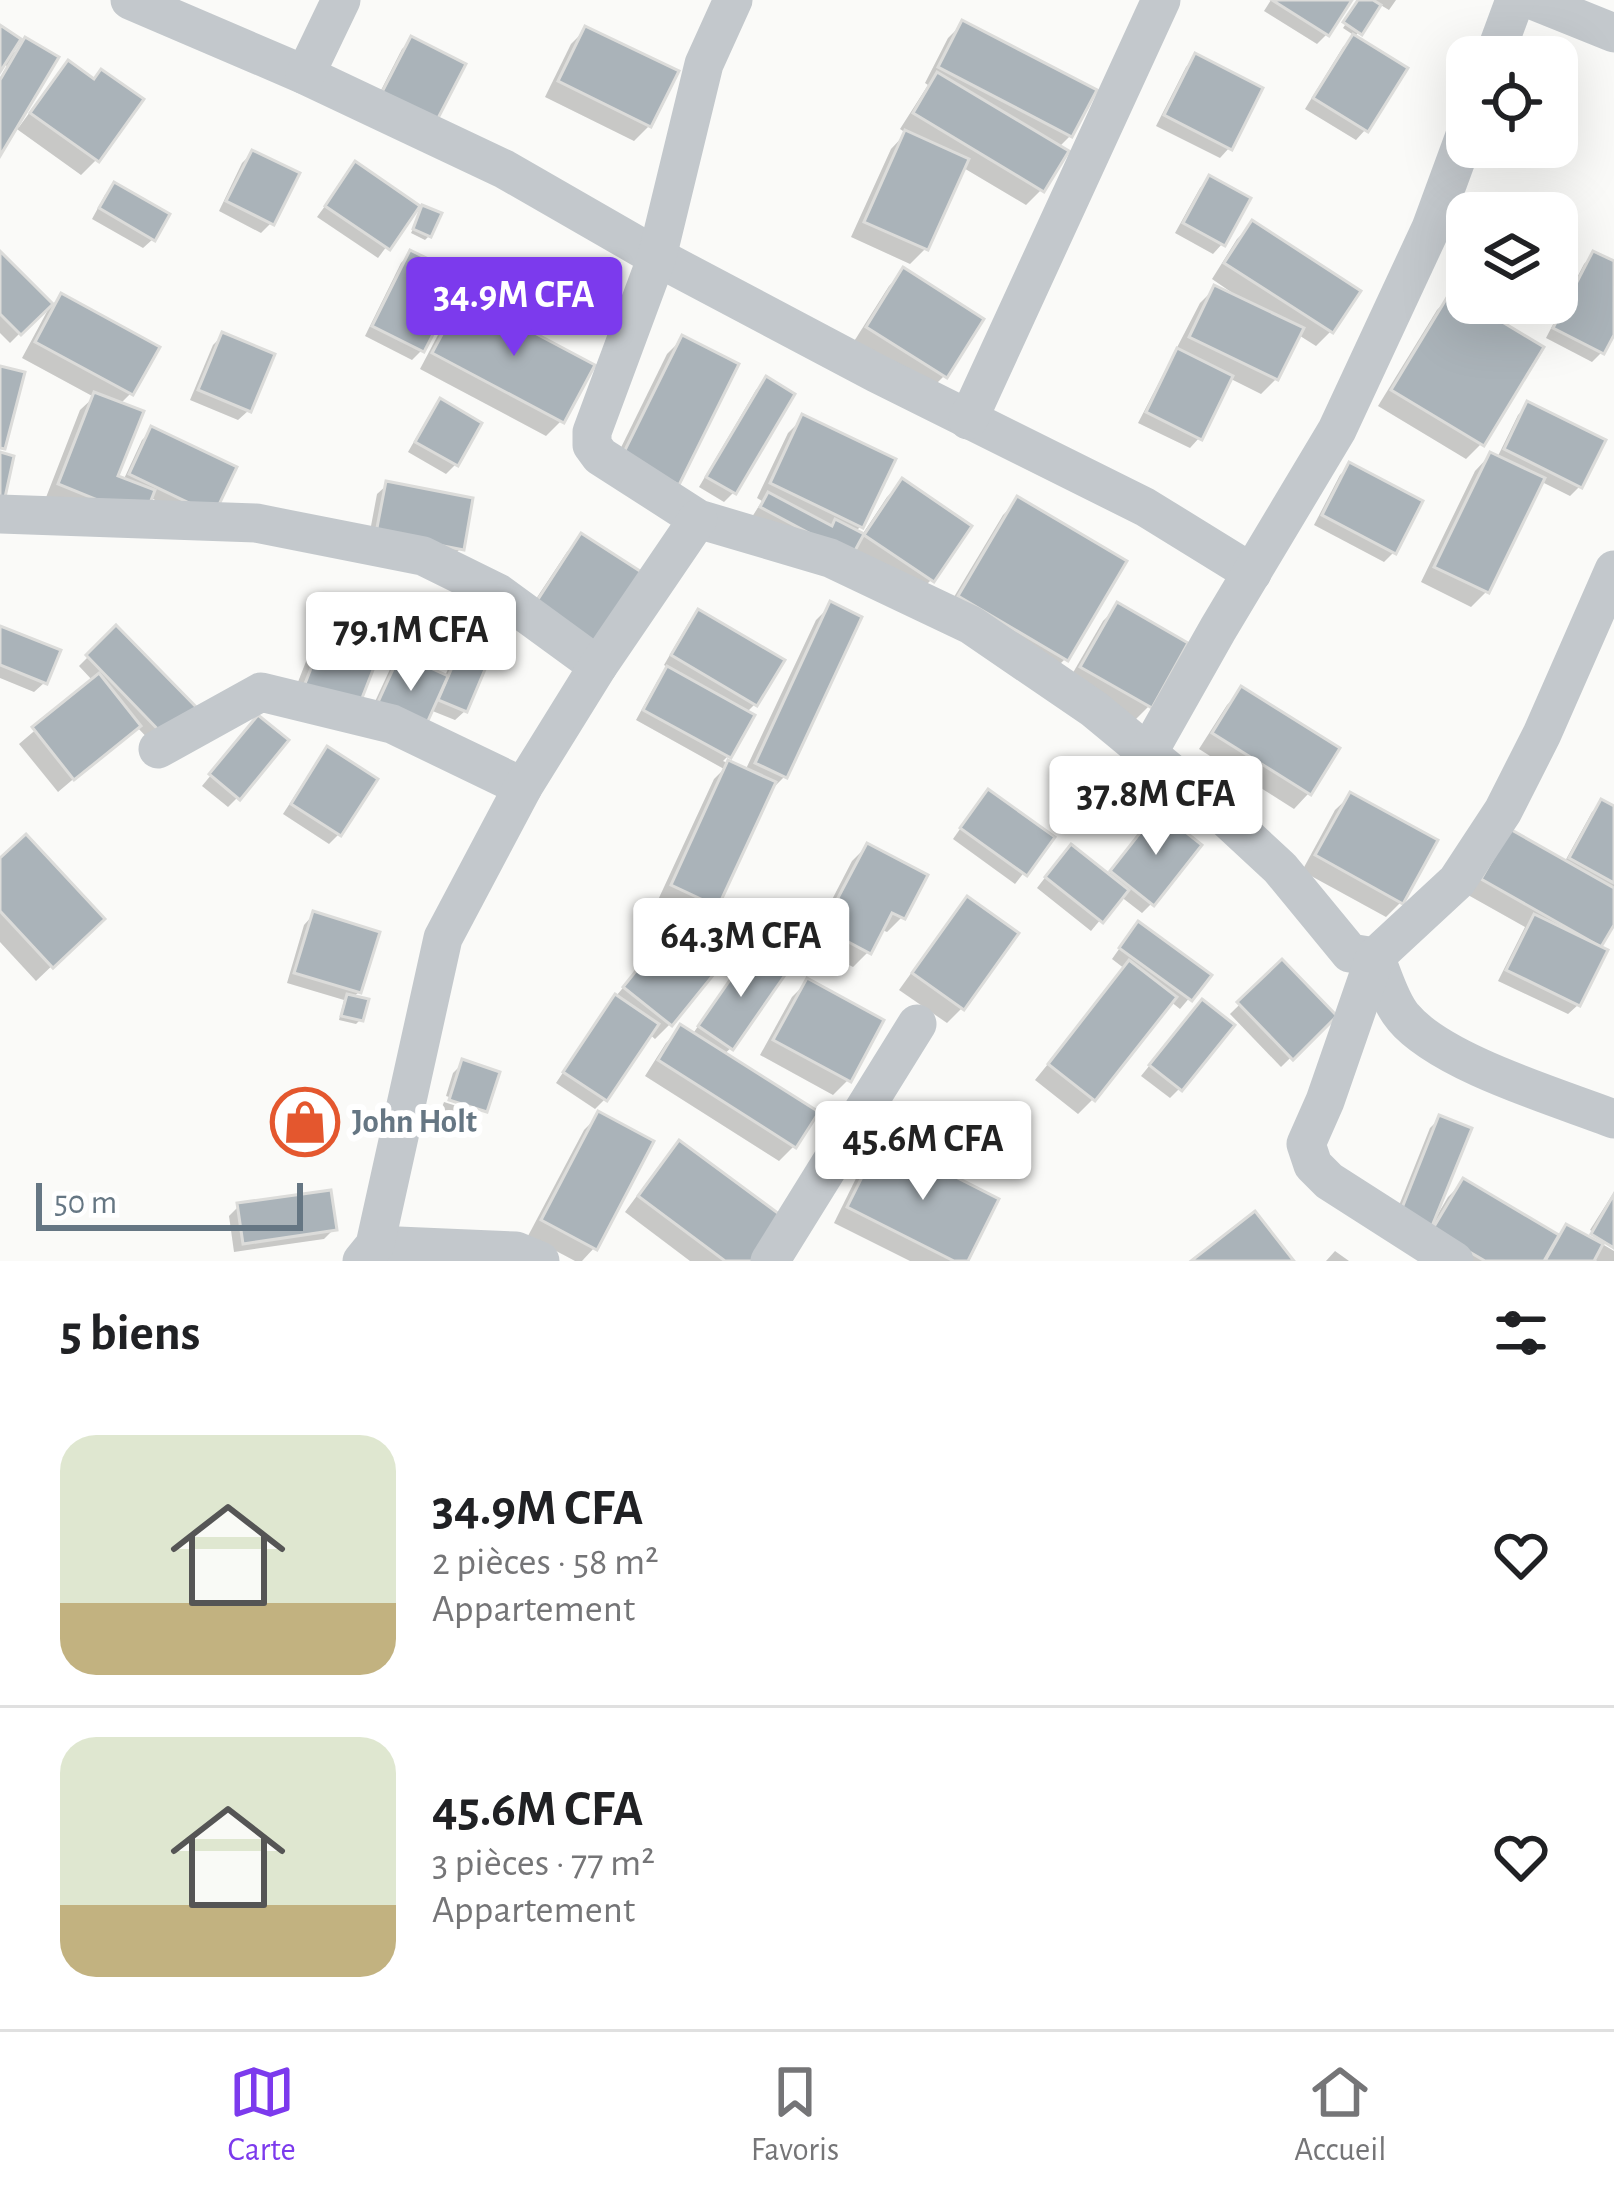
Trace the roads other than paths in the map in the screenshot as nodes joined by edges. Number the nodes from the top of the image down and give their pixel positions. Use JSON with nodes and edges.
{"nodes":[{"id":1,"x":130,"y":0,"type":"edge"},
{"id":2,"x":341,"y":0,"type":"edge"},
{"id":3,"x":733,"y":0,"type":"edge"},
{"id":4,"x":1161,"y":0,"type":"edge"},
{"id":5,"x":1515,"y":0,"type":"edge"},
{"id":6,"x":1532,"y":0,"type":"edge"},
{"id":7,"x":1614,"y":33,"type":"edge"},
{"id":8,"x":1502,"y":36,"type":"edge"},
{"id":9,"x":305,"y":75,"type":"junction"},
{"id":10,"x":1453,"y":168,"type":"edge"},
{"id":11,"x":657,"y":257,"type":"junction"},
{"id":12,"x":968,"y":420,"type":"junction"},
{"id":13,"x":0,"y":514,"type":"edge"},
{"id":14,"x":698,"y":519,"type":"junction"},
{"id":15,"x":1614,"y":570,"type":"edge"},
{"id":16,"x":1252,"y":573,"type":"junction"},
{"id":17,"x":598,"y":666,"type":"junction"},
{"id":18,"x":158,"y":749,"type":"dead end"},
{"id":19,"x":1148,"y":753,"type":"junction"},
{"id":20,"x":523,"y":787,"type":"junction"},
{"id":21,"x":1375,"y":957,"type":"junction"},
{"id":22,"x":917,"y":1024,"type":"dead end"},
{"id":23,"x":1614,"y":1119,"type":"edge"},
{"id":24,"x":369,"y":1253,"type":"edge"},
{"id":25,"x":540,"y":1261,"type":"edge"},
{"id":26,"x":770,"y":1261,"type":"edge"},
{"id":27,"x":1454,"y":1261,"type":"edge"}],
"edges":[{"from":1,"to":9,"type":"street"},
{"from":2,"to":9,"type":"street"},
{"from":3,"to":11,"type":"street"},
{"from":4,"to":12,"type":"street"},
{"from":5,"to":8,"type":"street"},
{"from":6,"to":7,"type":"street"},
{"from":9,"to":11,"type":"street"},
{"from":10,"to":16,"type":"street"},
{"from":11,"to":12,"type":"street"},
{"from":11,"to":14,"type":"street"},
{"from":12,"to":16,"type":"street"},
{"from":13,"to":17,"type":"street"},
{"from":14,"to":17,"type":"street"},
{"from":14,"to":19,"type":"street"},
{"from":15,"to":21,"type":"street"},
{"from":16,"to":19,"type":"street"},
{"from":17,"to":20,"type":"street"},
{"from":18,"to":20,"type":"street"},
{"from":19,"to":21,"type":"street"},
{"from":20,"to":24,"type":"street"},
{"from":21,"to":23,"type":"street"},
{"from":21,"to":27,"type":"street"},
{"from":22,"to":26,"type":"street"},
{"from":24,"to":25,"type":"street"}]}
